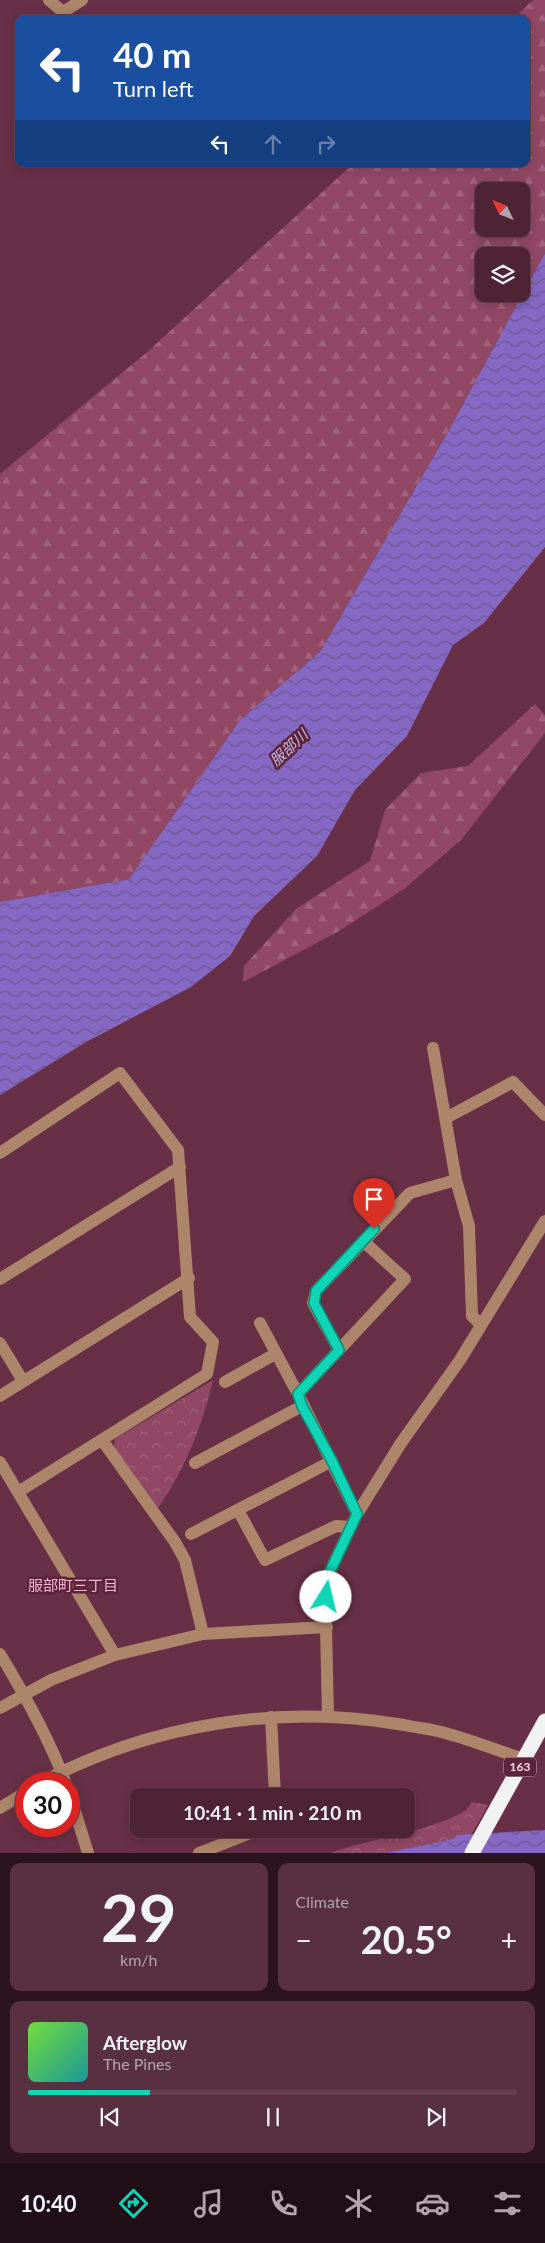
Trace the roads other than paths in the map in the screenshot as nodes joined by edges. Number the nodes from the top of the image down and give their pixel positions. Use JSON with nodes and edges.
{"nodes":[{"id":1,"x":49,"y":0,"type":"edge"},
{"id":2,"x":82,"y":0,"type":"edge"},
{"id":3,"x":432,"y":1048,"type":"dead end"},
{"id":4,"x":545,"y":1115,"type":"edge"},
{"id":5,"x":446,"y":1118,"type":"junction"},
{"id":6,"x":0,"y":1153,"type":"edge"},
{"id":7,"x":180,"y":1166,"type":"junction"},
{"id":8,"x":456,"y":1180,"type":"junction"},
{"id":9,"x":545,"y":1222,"type":"edge"},
{"id":10,"x":363,"y":1241,"type":"junction"},
{"id":11,"x":188,"y":1278,"type":"junction"},
{"id":12,"x":0,"y":1279,"type":"edge"},
{"id":13,"x":260,"y":1323,"type":"dead end"},
{"id":14,"x":482,"y":1325,"type":"junction"},
{"id":15,"x":0,"y":1343,"type":"edge"},
{"id":16,"x":339,"y":1350,"type":"junction"},
{"id":17,"x":275,"y":1354,"type":"junction"},
{"id":18,"x":23,"y":1381,"type":"junction"},
{"id":19,"x":225,"y":1382,"type":"dead end"},
{"id":20,"x":0,"y":1396,"type":"edge"},
{"id":21,"x":300,"y":1400,"type":"junction"},
{"id":22,"x":102,"y":1440,"type":"junction"},
{"id":23,"x":332,"y":1461,"type":"junction"},
{"id":24,"x":0,"y":1462,"type":"edge"},
{"id":25,"x":195,"y":1463,"type":"dead end"},
{"id":26,"x":18,"y":1492,"type":"junction"},
{"id":27,"x":238,"y":1510,"type":"junction"},
{"id":28,"x":357,"y":1514,"type":"junction"},
{"id":29,"x":351,"y":1527,"type":"junction"},
{"id":30,"x":192,"y":1534,"type":"dead end"},
{"id":31,"x":327,"y":1627,"type":"junction"},
{"id":32,"x":203,"y":1634,"type":"junction"},
{"id":33,"x":0,"y":1654,"type":"edge"},
{"id":34,"x":116,"y":1655,"type":"junction"},
{"id":35,"x":25,"y":1694,"type":"junction"},
{"id":36,"x":0,"y":1708,"type":"edge"},
{"id":37,"x":328,"y":1716,"type":"junction"},
{"id":38,"x":271,"y":1717,"type":"junction"},
{"id":39,"x":545,"y":1720,"type":"edge"},
{"id":40,"x":524,"y":1759,"type":"junction"},
{"id":41,"x":61,"y":1772,"type":"edge"},
{"id":42,"x":75,"y":1772,"type":"edge"},
{"id":43,"x":275,"y":1788,"type":"edge"},
{"id":44,"x":15,"y":1799,"type":"edge"},
{"id":45,"x":0,"y":1808,"type":"edge"},
{"id":46,"x":80,"y":1827,"type":"edge"},
{"id":47,"x":238,"y":1838,"type":"edge"},
{"id":48,"x":88,"y":1853,"type":"edge"},
{"id":49,"x":199,"y":1853,"type":"edge"},
{"id":50,"x":472,"y":1853,"type":"edge"}],
"edges":[{"from":1,"to":2,"type":"street"},
{"from":3,"to":5,"type":"street"},
{"from":4,"to":5,"type":"street"},
{"from":5,"to":8,"type":"street"},
{"from":6,"to":7,"type":"street"},
{"from":7,"to":11,"type":"street"},
{"from":7,"to":12,"type":"street"},
{"from":8,"to":10,"type":"street"},
{"from":8,"to":14,"type":"street"},
{"from":9,"to":14,"type":"street"},
{"from":10,"to":16,"type":"street"},
{"from":10,"to":16,"type":"street"},
{"from":11,"to":18,"type":"street"},
{"from":11,"to":22,"type":"street"},
{"from":13,"to":17,"type":"street"},
{"from":14,"to":28,"type":"street"},
{"from":15,"to":18,"type":"street"},
{"from":16,"to":21,"type":"street"},
{"from":17,"to":19,"type":"street"},
{"from":17,"to":21,"type":"street"},
{"from":18,"to":20,"type":"street"},
{"from":21,"to":23,"type":"street"},
{"from":21,"to":25,"type":"street"},
{"from":22,"to":26,"type":"street"},
{"from":22,"to":32,"type":"street"},
{"from":23,"to":27,"type":"street"},
{"from":23,"to":28,"type":"street"},
{"from":24,"to":26,"type":"street"},
{"from":26,"to":34,"type":"street"},
{"from":27,"to":29,"type":"street"},
{"from":27,"to":30,"type":"street"},
{"from":28,"to":29,"type":"street"},
{"from":29,"to":31,"type":"street"},
{"from":31,"to":32,"type":"street"},
{"from":31,"to":37,"type":"street"},
{"from":32,"to":34,"type":"street"},
{"from":33,"to":35,"type":"street"},
{"from":34,"to":35,"type":"street"},
{"from":35,"to":36,"type":"street"},
{"from":35,"to":41,"type":"street"},
{"from":37,"to":38,"type":"street"},
{"from":37,"to":40,"type":"street"},
{"from":38,"to":42,"type":"street"},
{"from":38,"to":43,"type":"street"},
{"from":39,"to":40,"type":"highway","number":"163"},
{"from":40,"to":50,"type":"highway","number":"163"},
{"from":44,"to":45,"type":"street"},
{"from":46,"to":48,"type":"street"},
{"from":47,"to":49,"type":"street"}]}
